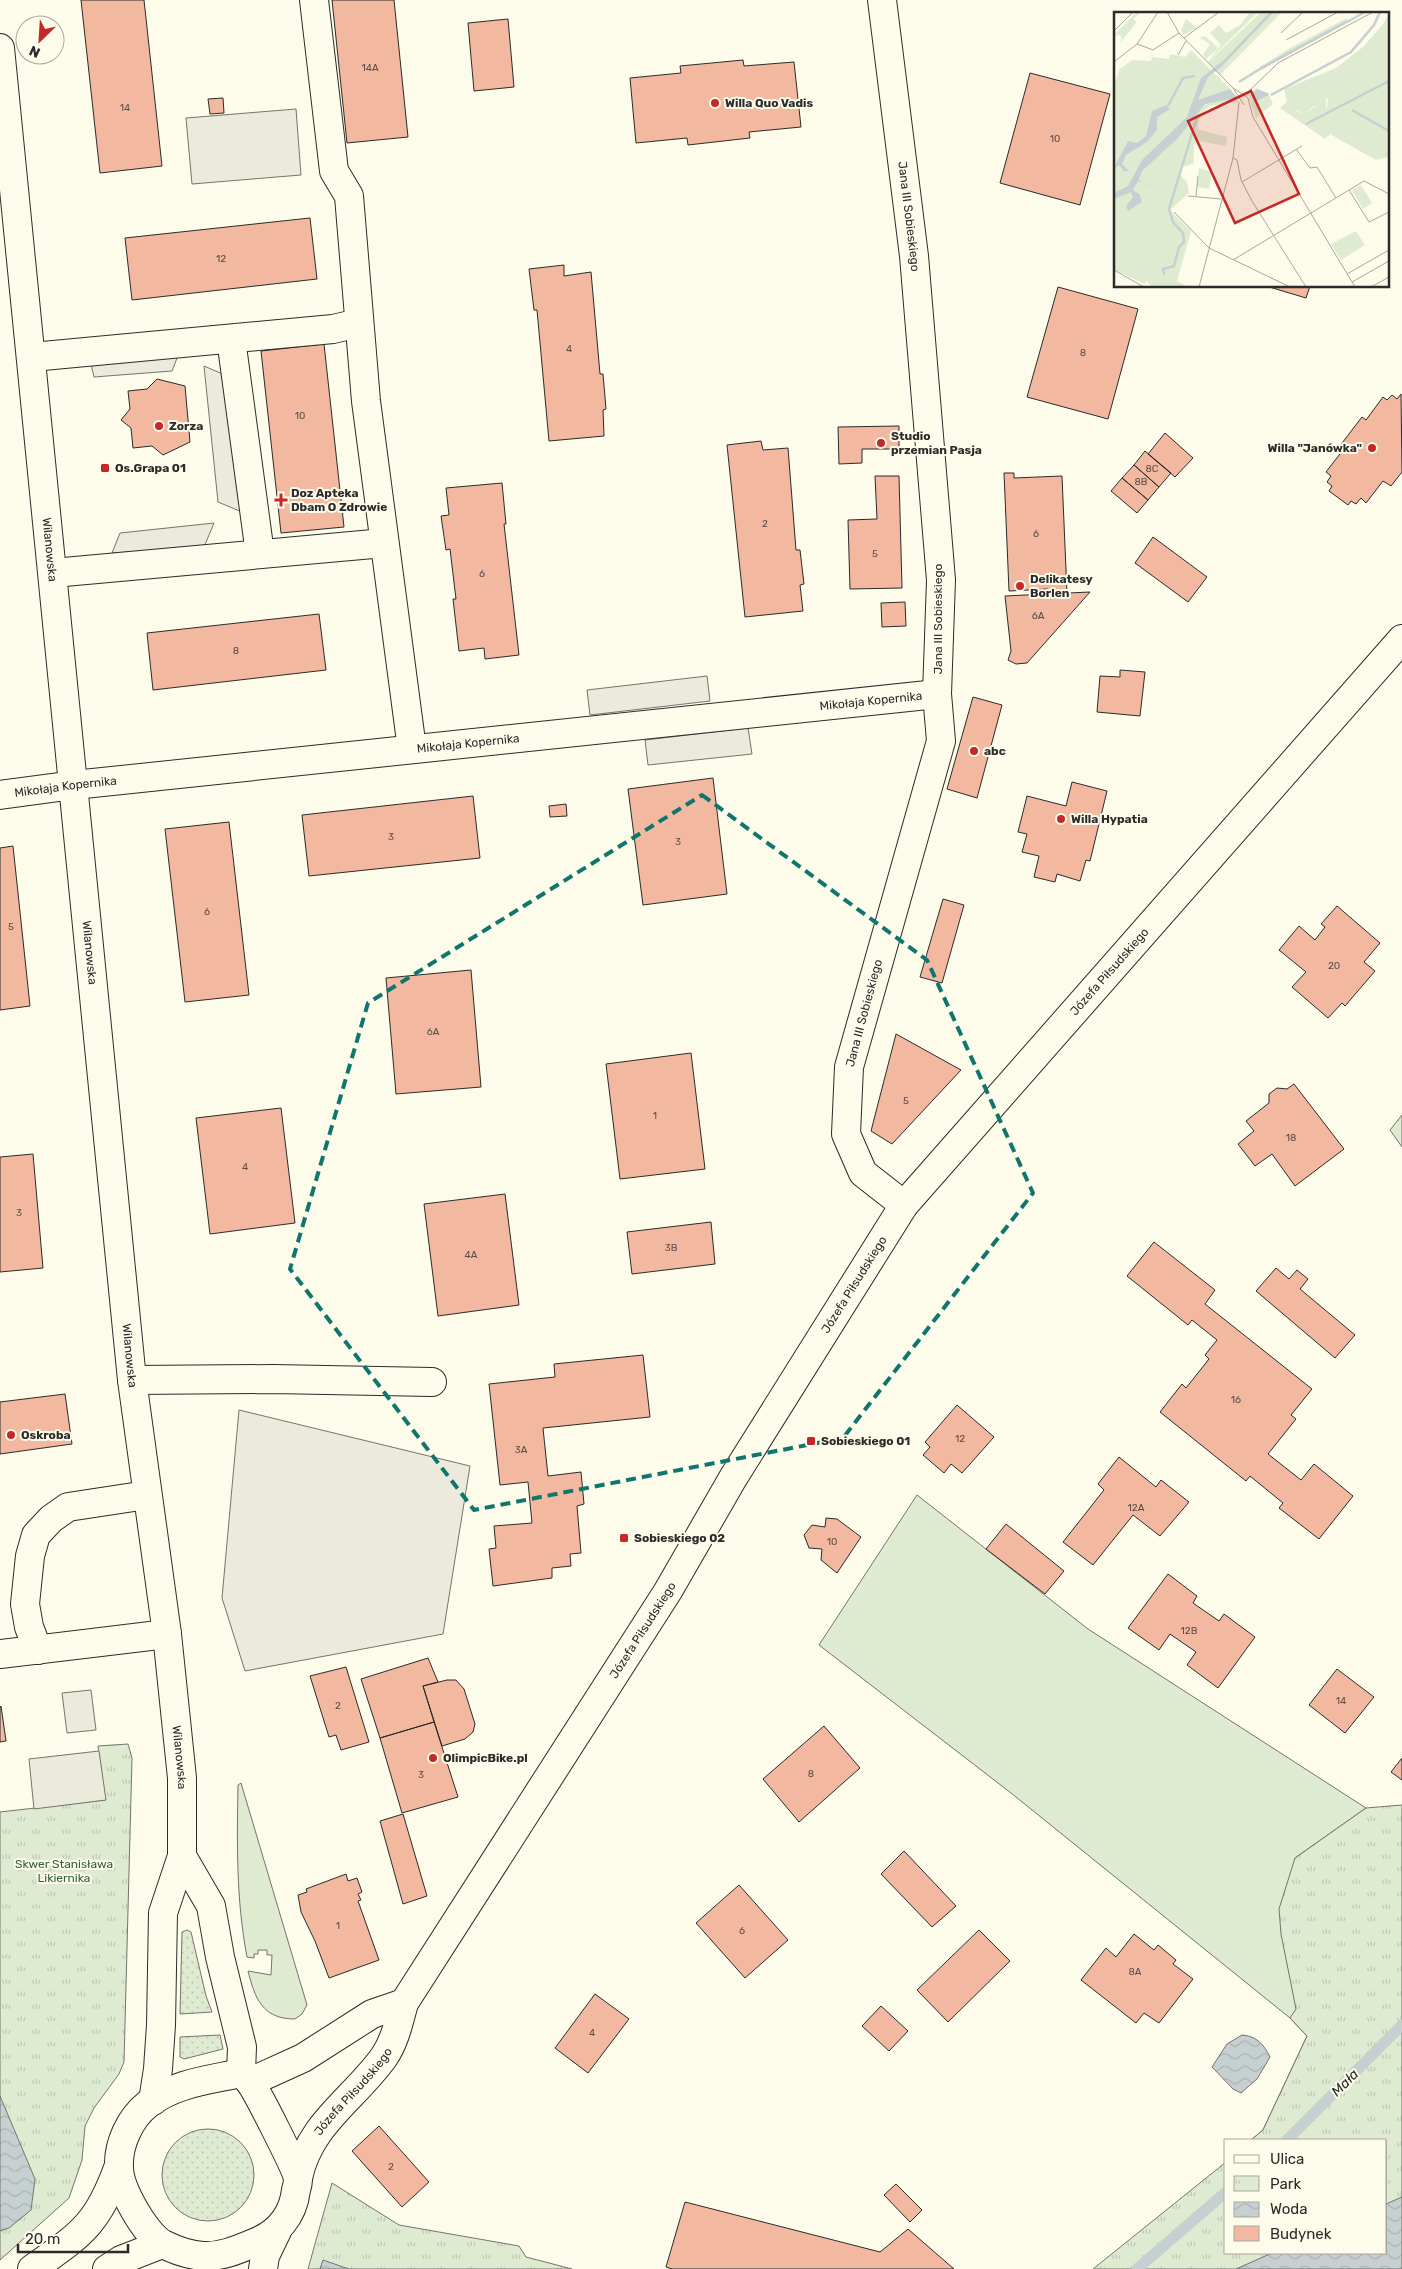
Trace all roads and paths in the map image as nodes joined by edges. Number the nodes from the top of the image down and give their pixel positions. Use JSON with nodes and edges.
{"nodes":[{"id":1,"x":314,"y":0,"type":"edge"},
{"id":2,"x":882,"y":0,"type":"edge"},
{"id":3,"x":0,"y":48,"type":"edge"},
{"id":4,"x":359,"y":323,"type":"junction"},
{"id":5,"x":231,"y":339,"type":"junction"},
{"id":6,"x":32,"y":357,"type":"junction"},
{"id":7,"x":384,"y":543,"type":"junction"},
{"id":8,"x":260,"y":554,"type":"junction"},
{"id":9,"x":53,"y":573,"type":"junction"},
{"id":10,"x":1402,"y":639,"type":"edge"},
{"id":11,"x":937,"y":694,"type":"junction"},
{"id":12,"x":412,"y":749,"type":"junction"},
{"id":13,"x":74,"y":785,"type":"junction"},
{"id":14,"x":0,"y":794,"type":"edge"},
{"id":15,"x":904,"y":1205,"type":"junction"},
{"id":16,"x":132,"y":1380,"type":"junction"},
{"id":17,"x":432,"y":1382,"type":"dead end"},
{"id":18,"x":147,"y":1495,"type":"junction"},
{"id":19,"x":167,"y":1634,"type":"junction"},
{"id":20,"x":38,"y":1650,"type":"junction"},
{"id":21,"x":0,"y":1654,"type":"edge"},
{"id":22,"x":182,"y":1856,"type":"junction"},
{"id":23,"x":404,"y":2003,"type":"junction"},
{"id":24,"x":245,"y":2078,"type":"junction"},
{"id":25,"x":153,"y":2101,"type":"junction"},
{"id":26,"x":118,"y":2168,"type":"junction"},
{"id":27,"x":298,"y":2178,"type":"junction"},
{"id":28,"x":277,"y":2231,"type":"junction"},
{"id":29,"x":162,"y":2244,"type":"junction"},
{"id":30,"x":32,"y":2269,"type":"edge"},
{"id":31,"x":107,"y":2269,"type":"edge"},
{"id":32,"x":174,"y":2269,"type":"edge"},
{"id":33,"x":263,"y":2269,"type":"edge"}],
"edges":[{"from":1,"to":4,"type":"street"},
{"from":2,"to":11,"type":"street","name":"Jana III Sobieskiego"},
{"from":3,"to":6,"type":"street","name":"Wilanowska"},
{"from":4,"to":5,"type":"street"},
{"from":4,"to":7,"type":"street"},
{"from":5,"to":6,"type":"street"},
{"from":5,"to":8,"type":"street"},
{"from":6,"to":9,"type":"street","name":"Wilanowska"},
{"from":7,"to":8,"type":"street"},
{"from":7,"to":12,"type":"street"},
{"from":8,"to":9,"type":"street"},
{"from":9,"to":13,"type":"street","name":"Wilanowska"},
{"from":10,"to":15,"type":"street","name":"Józefa Piłsudskiego"},
{"from":11,"to":12,"type":"street","name":"Mikołaja Kopernika"},
{"from":11,"to":15,"type":"street","name":"Jana III Sobieskiego"},
{"from":12,"to":13,"type":"street","name":"Mikołaja Kopernika"},
{"from":13,"to":14,"type":"street","name":"Mikołaja Kopernika"},
{"from":13,"to":16,"type":"street","name":"Wilanowska"},
{"from":15,"to":23,"type":"street","name":"Józefa Piłsudskiego"},
{"from":16,"to":17,"type":"street"},
{"from":16,"to":18,"type":"street","name":"Wilanowska"},
{"from":18,"to":19,"type":"street","name":"Wilanowska"},
{"from":18,"to":20,"type":"street"},
{"from":19,"to":20,"type":"street"},
{"from":19,"to":22,"type":"street","name":"Wilanowska"},
{"from":20,"to":21,"type":"street"},
{"from":22,"to":24,"type":"street"},
{"from":22,"to":25,"type":"street","name":"Wilanowska"},
{"from":23,"to":24,"type":"street"},
{"from":23,"to":27,"type":"street","name":"Józefa Piłsudskiego"},
{"from":24,"to":25,"type":"street"},
{"from":24,"to":27,"type":"street"},
{"from":25,"to":26,"type":"street"},
{"from":26,"to":29,"type":"street"},
{"from":26,"to":30,"type":"street"},
{"from":27,"to":28,"type":"street"},
{"from":28,"to":29,"type":"street"},
{"from":28,"to":33,"type":"street"},
{"from":29,"to":31,"type":"street"},
{"from":29,"to":32,"type":"street"}]}
